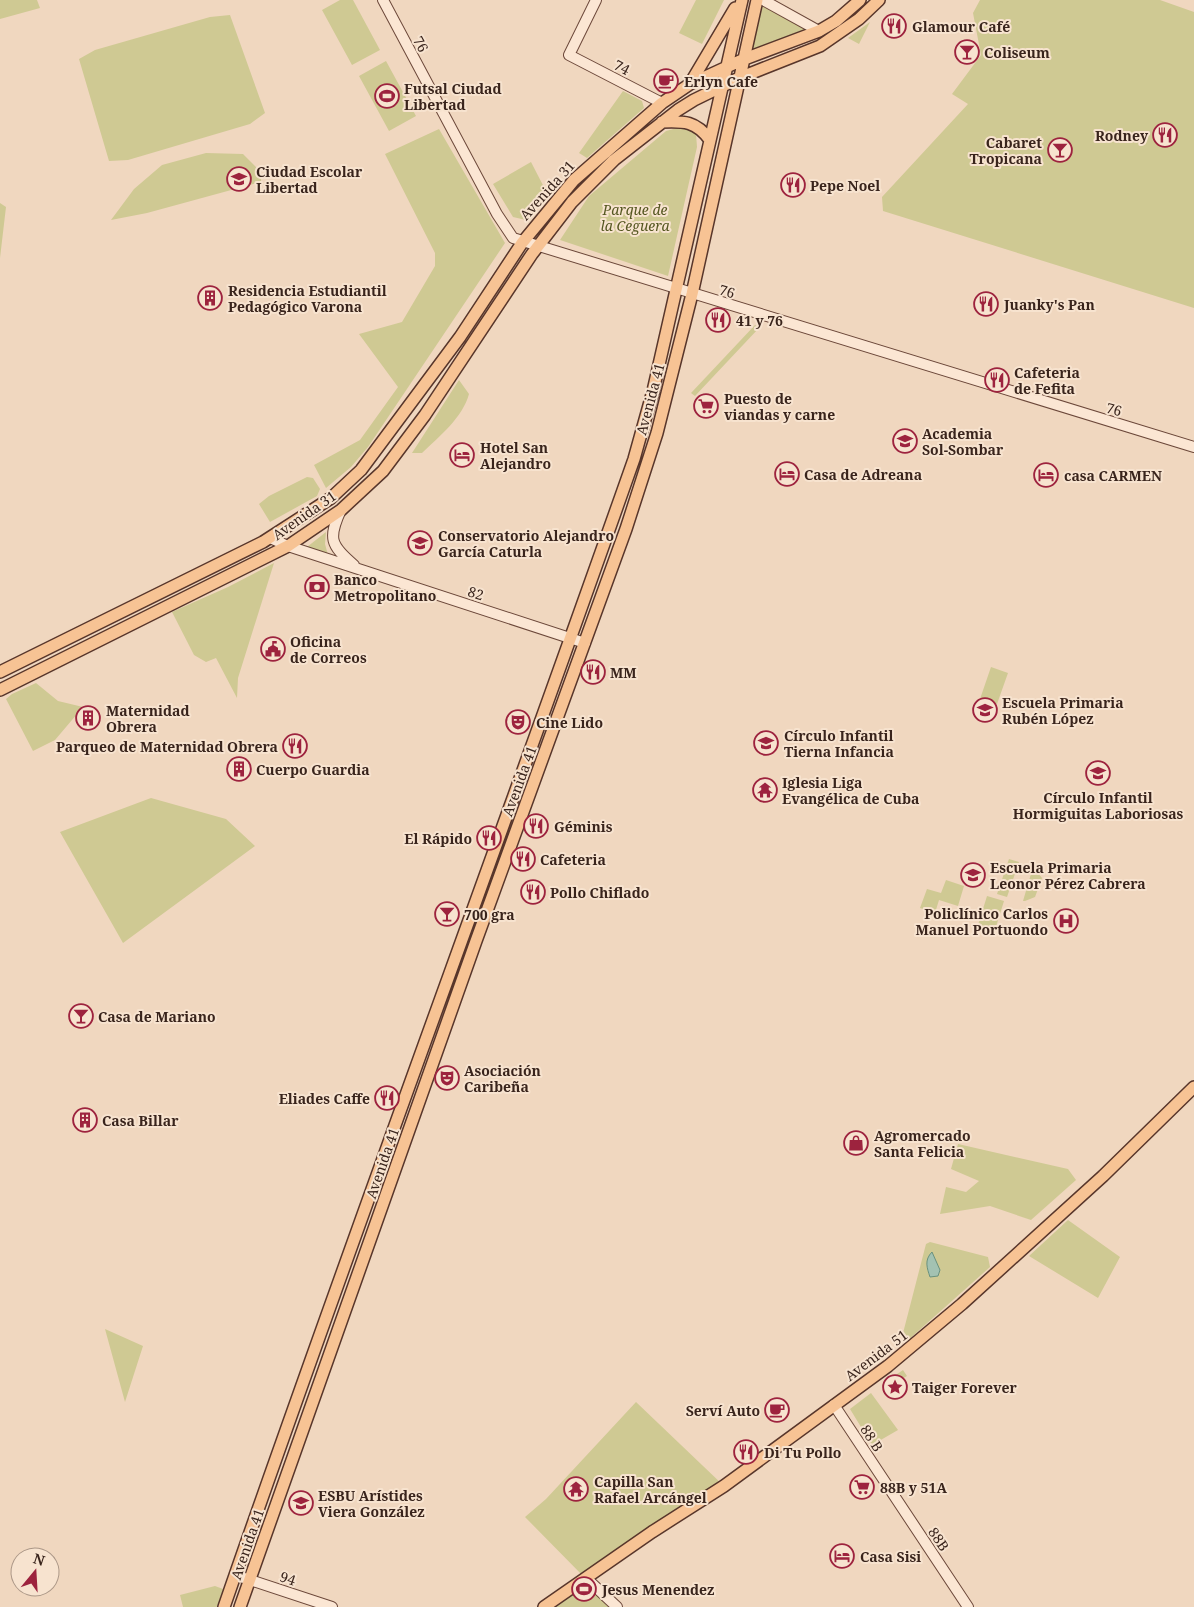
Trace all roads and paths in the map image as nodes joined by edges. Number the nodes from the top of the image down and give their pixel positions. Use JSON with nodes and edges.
{"nodes":[{"id":1,"x":383,"y":0,"type":"edge"},
{"id":2,"x":596,"y":0,"type":"edge"},
{"id":3,"x":741,"y":0,"type":"edge"},
{"id":4,"x":757,"y":0,"type":"edge"},
{"id":5,"x":763,"y":0,"type":"edge"},
{"id":6,"x":860,"y":0,"type":"edge"},
{"id":7,"x":880,"y":0,"type":"edge"},
{"id":8,"x":819,"y":31,"type":"junction"},
{"id":9,"x":742,"y":60,"type":"junction"},
{"id":10,"x":726,"y":68,"type":"junction"},
{"id":11,"x":739,"y":78,"type":"junction"},
{"id":12,"x":690,"y":84,"type":"junction"},
{"id":13,"x":722,"y":86,"type":"junction"},
{"id":14,"x":662,"y":103,"type":"junction"},
{"id":15,"x":662,"y":122,"type":"junction"},
{"id":16,"x":710,"y":140,"type":"junction"},
{"id":17,"x":522,"y":242,"type":"junction"},
{"id":18,"x":535,"y":251,"type":"junction"},
{"id":19,"x":676,"y":290,"type":"junction"},
{"id":20,"x":692,"y":294,"type":"junction"},
{"id":21,"x":1194,"y":447,"type":"edge"},
{"id":22,"x":341,"y":510,"type":"junction"},
{"id":23,"x":270,"y":538,"type":"junction"},
{"id":24,"x":288,"y":546,"type":"junction"},
{"id":25,"x":358,"y":569,"type":"junction"},
{"id":26,"x":571,"y":639,"type":"junction"},
{"id":27,"x":585,"y":643,"type":"junction"},
{"id":28,"x":0,"y":672,"type":"edge"},
{"id":29,"x":0,"y":690,"type":"edge"},
{"id":30,"x":1194,"y":1087,"type":"edge"},
{"id":31,"x":834,"y":1405,"type":"junction"},
{"id":32,"x":887,"y":1486,"type":"joint"},
{"id":33,"x":235,"y":1575,"type":"junction"},
{"id":34,"x":587,"y":1579,"type":"junction"},
{"id":35,"x":251,"y":1580,"type":"junction"},
{"id":36,"x":224,"y":1607,"type":"edge"},
{"id":37,"x":240,"y":1607,"type":"edge"},
{"id":38,"x":332,"y":1607,"type":"edge"},
{"id":39,"x":544,"y":1607,"type":"edge"},
{"id":40,"x":617,"y":1607,"type":"edge"},
{"id":41,"x":968,"y":1607,"type":"edge"}],
"edges":[{"from":1,"to":17,"type":"street","name":"76"},
{"from":2,"to":14,"type":"street","name":"74"},
{"from":3,"to":10,"type":"main road"},
{"from":3,"to":12,"type":"main road"},
{"from":4,"to":9,"type":"main road"},
{"from":5,"to":8,"type":"street"},
{"from":6,"to":8,"type":"main road"},
{"from":7,"to":11,"type":"main road"},
{"from":8,"to":9,"type":"main road"},
{"from":9,"to":10,"type":"main road"},
{"from":9,"to":11,"type":"main road"},
{"from":10,"to":12,"type":"main road","name":"Avenida 31"},
{"from":10,"to":13,"type":"main road","name":"Avenida 41"},
{"from":11,"to":13,"type":"main road","name":"Avenida 31"},
{"from":11,"to":20,"type":"main road","name":"Avenida 41"},
{"from":12,"to":14,"type":"main road","name":"Avenida 31"},
{"from":13,"to":15,"type":"main road","name":"Avenida 31"},
{"from":13,"to":16,"type":"main road","name":"Avenida 41"},
{"from":14,"to":17,"type":"main road","name":"Avenida 31"},
{"from":15,"to":16,"type":"main road"},
{"from":15,"to":18,"type":"main road","name":"Avenida 31"},
{"from":16,"to":19,"type":"main road","name":"Avenida 41"},
{"from":17,"to":18,"type":"street","name":"76"},
{"from":17,"to":23,"type":"main road","name":"Avenida 31"},
{"from":18,"to":19,"type":"street","name":"76"},
{"from":18,"to":22,"type":"main road","name":"Avenida 31"},
{"from":19,"to":20,"type":"street","name":"76"},
{"from":19,"to":26,"type":"main road","name":"Avenida 41"},
{"from":20,"to":21,"type":"street","name":"76"},
{"from":20,"to":27,"type":"main road","name":"Avenida 41"},
{"from":22,"to":24,"type":"main road","name":"Avenida 31"},
{"from":22,"to":25,"type":"street","name":"82"},
{"from":23,"to":24,"type":"street","name":"82"},
{"from":23,"to":28,"type":"main road","name":"Avenida 31"},
{"from":24,"to":25,"type":"street","name":"82"},
{"from":24,"to":29,"type":"main road","name":"Avenida 31"},
{"from":25,"to":26,"type":"street","name":"82"},
{"from":26,"to":27,"type":"street","name":"82"},
{"from":26,"to":33,"type":"main road","name":"Avenida 41"},
{"from":27,"to":35,"type":"main road","name":"Avenida 41"},
{"from":30,"to":31,"type":"main road","name":"Avenida 51"},
{"from":31,"to":32,"type":"street","name":"88 B"},
{"from":31,"to":34,"type":"main road","name":"Avenida 51"},
{"from":32,"to":41,"type":"street","name":"88B"},
{"from":33,"to":35,"type":"street","name":"94"},
{"from":33,"to":36,"type":"main road","name":"Avenida 41"},
{"from":34,"to":39,"type":"main road","name":"Avenida 51"},
{"from":34,"to":40,"type":"street"},
{"from":35,"to":37,"type":"main road","name":"Avenida 41"},
{"from":35,"to":38,"type":"street","name":"94"}]}
